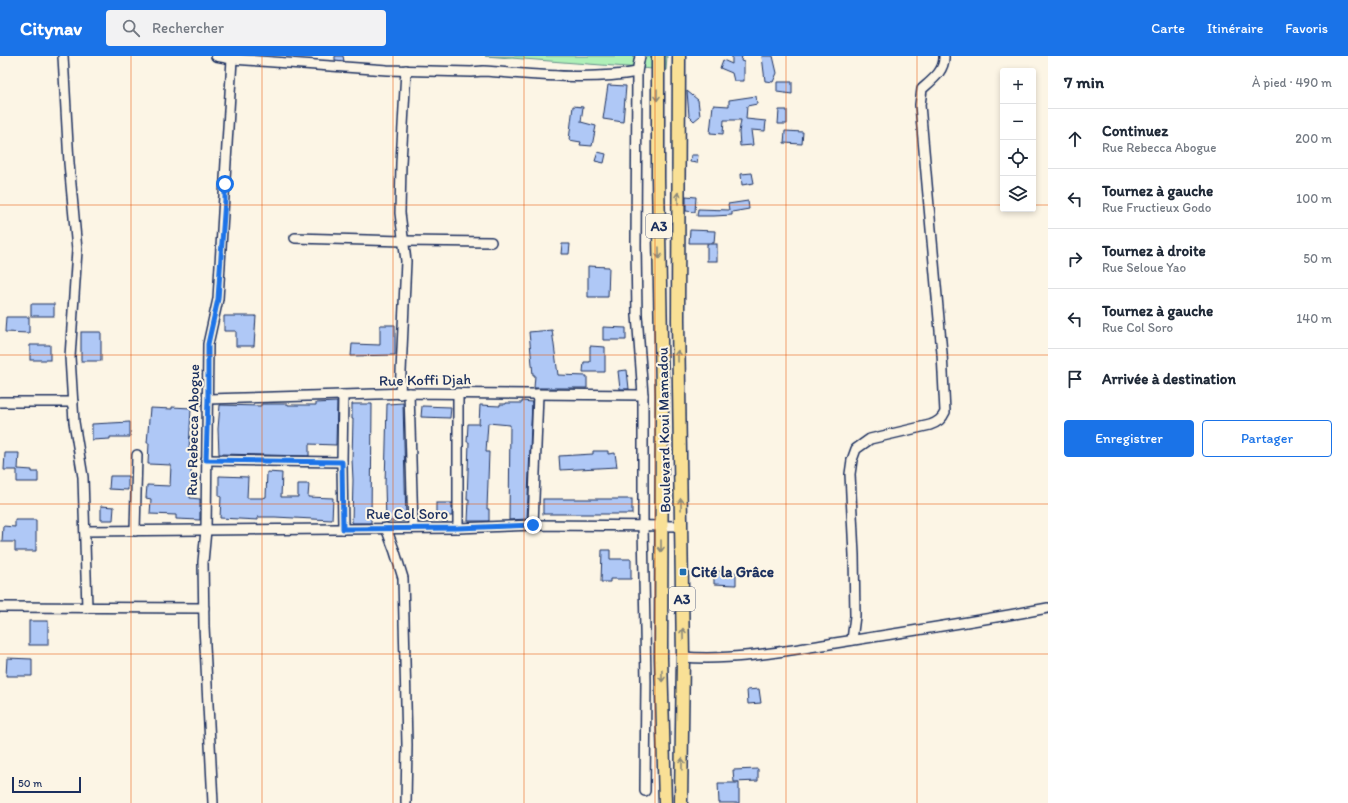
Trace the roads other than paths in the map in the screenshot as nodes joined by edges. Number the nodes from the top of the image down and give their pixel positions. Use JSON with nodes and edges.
{"nodes":[{"id":1,"x":63,"y":56,"type":"edge"},
{"id":2,"x":216,"y":56,"type":"edge"},
{"id":3,"x":640,"y":56,"type":"edge"},
{"id":4,"x":658,"y":56,"type":"edge"},
{"id":5,"x":678,"y":56,"type":"edge"},
{"id":6,"x":944,"y":56,"type":"edge"},
{"id":7,"x":232,"y":58,"type":"junction"},
{"id":8,"x":406,"y":70,"type":"junction"},
{"id":9,"x":637,"y":72,"type":"junction"},
{"id":10,"x":295,"y":238,"type":"dead end"},
{"id":11,"x":403,"y":241,"type":"junction"},
{"id":12,"x":491,"y":242,"type":"dead end"},
{"id":13,"x":409,"y":393,"type":"junction"},
{"id":14,"x":458,"y":393,"type":"junction"},
{"id":15,"x":400,"y":394,"type":"junction"},
{"id":16,"x":538,"y":394,"type":"junction"},
{"id":17,"x":343,"y":395,"type":"junction"},
{"id":18,"x":643,"y":395,"type":"junction"},
{"id":19,"x":208,"y":399,"type":"junction"},
{"id":20,"x":0,"y":402,"type":"edge"},
{"id":21,"x":73,"y":402,"type":"junction"},
{"id":22,"x":138,"y":455,"type":"dead end"},
{"id":23,"x":206,"y":460,"type":"junction"},
{"id":24,"x":342,"y":462,"type":"junction"},
{"id":25,"x":533,"y":525,"type":"junction"},
{"id":26,"x":643,"y":526,"type":"junction"},
{"id":27,"x":661,"y":526,"type":"junction"},
{"id":28,"x":681,"y":526,"type":"junction"},
{"id":29,"x":386,"y":528,"type":"junction"},
{"id":30,"x":413,"y":528,"type":"junction"},
{"id":31,"x":458,"y":528,"type":"junction"},
{"id":32,"x":343,"y":529,"type":"junction"},
{"id":33,"x":206,"y":530,"type":"junction"},
{"id":34,"x":85,"y":531,"type":"junction"},
{"id":35,"x":135,"y":531,"type":"junction"},
{"id":36,"x":0,"y":608,"type":"edge"},
{"id":37,"x":87,"y":608,"type":"junction"},
{"id":38,"x":204,"y":608,"type":"junction"},
{"id":39,"x":1048,"y":608,"type":"edge"},
{"id":40,"x":852,"y":640,"type":"junction"},
{"id":41,"x":683,"y":657,"type":"junction"},
{"id":42,"x":661,"y":658,"type":"junction"},
{"id":43,"x":645,"y":791,"type":"dead end"},
{"id":44,"x":213,"y":803,"type":"edge"},
{"id":45,"x":406,"y":803,"type":"edge"},
{"id":46,"x":664,"y":803,"type":"edge"},
{"id":47,"x":681,"y":803,"type":"edge"}],
"edges":[{"from":1,"to":21,"type":"street"},
{"from":2,"to":7,"type":"street"},
{"from":3,"to":9,"type":"street"},
{"from":4,"to":27,"type":"main road","name":"Boulevard Koui Mamadou","number":"A3","one_way":true},
{"from":28,"to":5,"type":"main road","name":"Boulevard Koui Mamadou","number":"A3","one_way":true},
{"from":6,"to":40,"type":"street"},
{"from":7,"to":8,"type":"street"},
{"from":7,"to":19,"type":"street","name":"Rue Rebecca Abogue"},
{"from":8,"to":9,"type":"street"},
{"from":8,"to":11,"type":"street"},
{"from":9,"to":18,"type":"street"},
{"from":10,"to":11,"type":"street"},
{"from":11,"to":12,"type":"street"},
{"from":11,"to":15,"type":"street"},
{"from":13,"to":14,"type":"street","name":"Rue Koffi Djah"},
{"from":13,"to":15,"type":"street","name":"Rue Koffi Djah"},
{"from":13,"to":30,"type":"street"},
{"from":14,"to":16,"type":"street","name":"Rue Koffi Djah"},
{"from":14,"to":31,"type":"street"},
{"from":15,"to":17,"type":"street","name":"Rue Koffi Djah"},
{"from":16,"to":18,"type":"street","name":"Rue Koffi Djah"},
{"from":16,"to":25,"type":"street"},
{"from":17,"to":19,"type":"street","name":"Rue Koffi Djah"},
{"from":17,"to":24,"type":"street"},
{"from":18,"to":26,"type":"street"},
{"from":19,"to":23,"type":"street","name":"Rue Rebecca Abogue"},
{"from":20,"to":21,"type":"street"},
{"from":21,"to":34,"type":"street"},
{"from":22,"to":35,"type":"street"},
{"from":23,"to":24,"type":"street"},
{"from":23,"to":33,"type":"street","name":"Rue Rebecca Abogue"},
{"from":24,"to":32,"type":"street"},
{"from":25,"to":26,"type":"street","name":"Rue Col Soro"},
{"from":25,"to":31,"type":"street","name":"Rue Col Soro"},
{"from":26,"to":27,"type":"street","name":"Rue Col Soro"},
{"from":26,"to":43,"type":"street"},
{"from":27,"to":28,"type":"street","name":"Rue Col Soro"},
{"from":27,"to":42,"type":"main road","name":"Boulevard Koui Mamadou","number":"A3","one_way":true},
{"from":41,"to":28,"type":"main road","name":"Boulevard Koui Mamadou","number":"A3","one_way":true},
{"from":29,"to":30,"type":"street","name":"Rue Col Soro"},
{"from":29,"to":32,"type":"street","name":"Rue Col Soro"},
{"from":29,"to":45,"type":"street"},
{"from":30,"to":31,"type":"street","name":"Rue Col Soro"},
{"from":32,"to":33,"type":"street","name":"Rue Col Soro"},
{"from":33,"to":35,"type":"street","name":"Rue Col Soro"},
{"from":33,"to":38,"type":"street","name":"Rue Rebecca Abogue"},
{"from":34,"to":35,"type":"street","name":"Rue Col Soro"},
{"from":34,"to":37,"type":"street"},
{"from":36,"to":37,"type":"street"},
{"from":37,"to":38,"type":"street"},
{"from":38,"to":44,"type":"street","name":"Rue Rebecca Abogue"},
{"from":39,"to":40,"type":"street"},
{"from":40,"to":41,"type":"street"},
{"from":41,"to":42,"type":"main road"},
{"from":47,"to":41,"type":"main road","name":"Boulevard Koui Mamadou","number":"A3","one_way":true},
{"from":42,"to":46,"type":"main road","name":"Boulevard Koui Mamadou","number":"A3","one_way":true}]}
